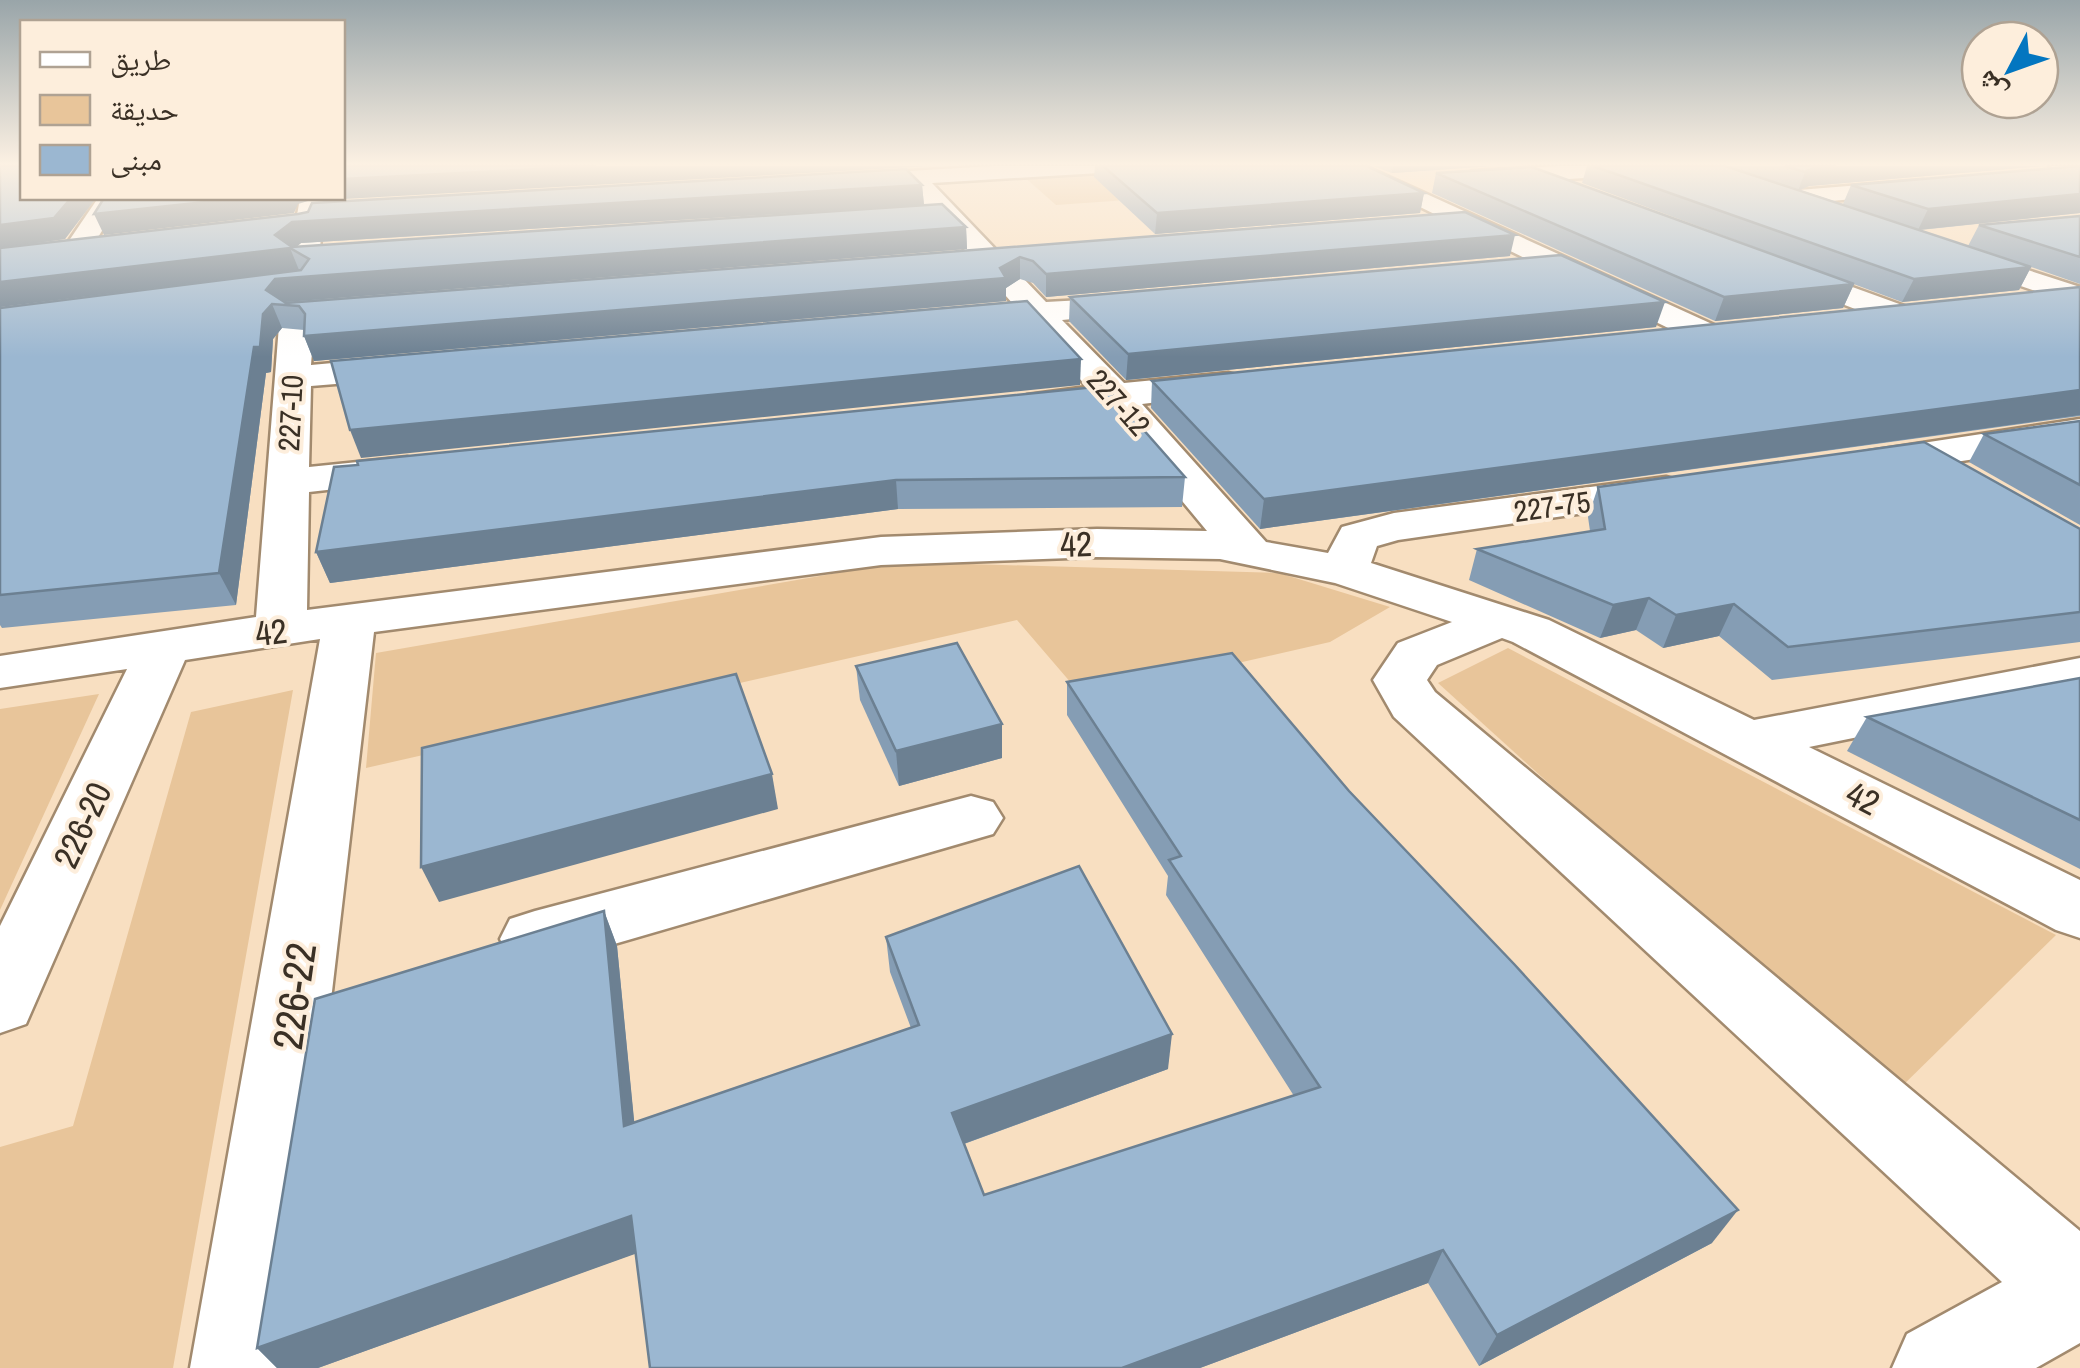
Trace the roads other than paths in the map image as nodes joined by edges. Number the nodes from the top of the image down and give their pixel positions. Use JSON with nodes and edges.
{"nodes":[{"id":1,"x":84,"y":230,"type":"edge"},
{"id":2,"x":961,"y":230,"type":"edge"},
{"id":3,"x":1483,"y":230,"type":"edge"},
{"id":4,"x":1986,"y":233,"type":"edge"},
{"id":5,"x":304,"y":240,"type":"edge"},
{"id":6,"x":114,"y":246,"type":"edge"},
{"id":7,"x":340,"y":254,"type":"edge"},
{"id":8,"x":1028,"y":255,"type":"edge"},
{"id":9,"x":988,"y":258,"type":"junction"},
{"id":10,"x":1753,"y":259,"type":"edge"},
{"id":11,"x":948,"y":261,"type":"edge"},
{"id":12,"x":1557,"y":265,"type":"junction"},
{"id":13,"x":1499,"y":270,"type":"edge"},
{"id":14,"x":260,"y":288,"type":"edge"},
{"id":15,"x":2080,"y":297,"type":"edge"},
{"id":16,"x":1172,"y":300,"type":"edge"},
{"id":17,"x":1995,"y":306,"type":"edge"},
{"id":18,"x":336,"y":310,"type":"edge"},
{"id":19,"x":1939,"y":312,"type":"edge"},
{"id":20,"x":1038,"y":313,"type":"junction"},
{"id":21,"x":1902,"y":316,"type":"junction"},
{"id":22,"x":940,"y":321,"type":"edge"},
{"id":23,"x":1826,"y":324,"type":"edge"},
{"id":24,"x":1749,"y":332,"type":"edge"},
{"id":25,"x":1711,"y":336,"type":"junction"},
{"id":26,"x":1652,"y":342,"type":"edge"},
{"id":27,"x":449,"y":364,"type":"edge"},
{"id":28,"x":292,"y":377,"type":"junction"},
{"id":29,"x":1254,"y":382,"type":"edge"},
{"id":30,"x":1115,"y":396,"type":"junction"},
{"id":31,"x":996,"y":408,"type":"edge"},
{"id":32,"x":2080,"y":431,"type":"edge"},
{"id":33,"x":1920,"y":456,"type":"junction"},
{"id":34,"x":444,"y":465,"type":"edge"},
{"id":35,"x":1824,"y":469,"type":"edge"},
{"id":36,"x":286,"y":482,"type":"junction"},
{"id":37,"x":1708,"y":485,"type":"edge"},
{"id":38,"x":1984,"y":492,"type":"edge"},
{"id":39,"x":1251,"y":554,"type":"junction"},
{"id":40,"x":1344,"y":570,"type":"junction"},
{"id":41,"x":1500,"y":621,"type":"junction"},
{"id":42,"x":315,"y":626,"type":"junction"},
{"id":43,"x":164,"y":647,"type":"junction"},
{"id":44,"x":0,"y":672,"type":"edge"},
{"id":45,"x":2080,"y":676,"type":"edge"},
{"id":46,"x":1751,"y":740,"type":"junction"},
{"id":47,"x":970,"y":818,"type":"dead end"},
{"id":48,"x":2080,"y":911,"type":"edge"},
{"id":49,"x":480,"y":956,"type":"edge"},
{"id":50,"x":0,"y":1002,"type":"edge"},
{"id":51,"x":2080,"y":1291,"type":"edge"},
{"id":52,"x":239,"y":1368,"type":"edge"},
{"id":53,"x":1941,"y":1368,"type":"edge"}],
"edges":[{"from":1,"to":6,"type":"street"},
{"from":2,"to":9,"type":"street","name":"227-12"},
{"from":3,"to":12,"type":"street"},
{"from":4,"to":15,"type":"street"},
{"from":5,"to":7,"type":"street"},
{"from":5,"to":14,"type":"street"},
{"from":5,"to":18,"type":"street"},
{"from":5,"to":28,"type":"street","name":"227-10"},
{"from":8,"to":9,"type":"street"},
{"from":9,"to":11,"type":"street"},
{"from":9,"to":20,"type":"street","name":"227-12"},
{"from":10,"to":21,"type":"street"},
{"from":12,"to":13,"type":"street"},
{"from":12,"to":25,"type":"street"},
{"from":15,"to":17,"type":"street"},
{"from":16,"to":20,"type":"street"},
{"from":19,"to":21,"type":"street"},
{"from":20,"to":22,"type":"street"},
{"from":20,"to":30,"type":"street","name":"227-12"},
{"from":21,"to":23,"type":"street"},
{"from":24,"to":25,"type":"street"},
{"from":25,"to":26,"type":"street"},
{"from":27,"to":28,"type":"street"},
{"from":28,"to":36,"type":"street","name":"227-10"},
{"from":29,"to":30,"type":"street"},
{"from":30,"to":31,"type":"street"},
{"from":30,"to":39,"type":"street","name":"227-12"},
{"from":32,"to":33,"type":"street"},
{"from":33,"to":35,"type":"street"},
{"from":33,"to":38,"type":"street"},
{"from":34,"to":36,"type":"street"},
{"from":36,"to":42,"type":"street","name":"227-10"},
{"from":37,"to":40,"type":"street","name":"227-75"},
{"from":39,"to":40,"type":"street","name":"42"},
{"from":39,"to":42,"type":"street","name":"42"},
{"from":40,"to":41,"type":"street","name":"42"},
{"from":41,"to":46,"type":"street","name":"42"},
{"from":41,"to":51,"type":"street"},
{"from":42,"to":43,"type":"street","name":"42"},
{"from":42,"to":52,"type":"street","name":"226-22"},
{"from":43,"to":44,"type":"street","name":"42"},
{"from":43,"to":50,"type":"street","name":"226-20"},
{"from":45,"to":46,"type":"street"},
{"from":46,"to":48,"type":"street","name":"42"},
{"from":47,"to":49,"type":"street"},
{"from":51,"to":53,"type":"street"}]}
